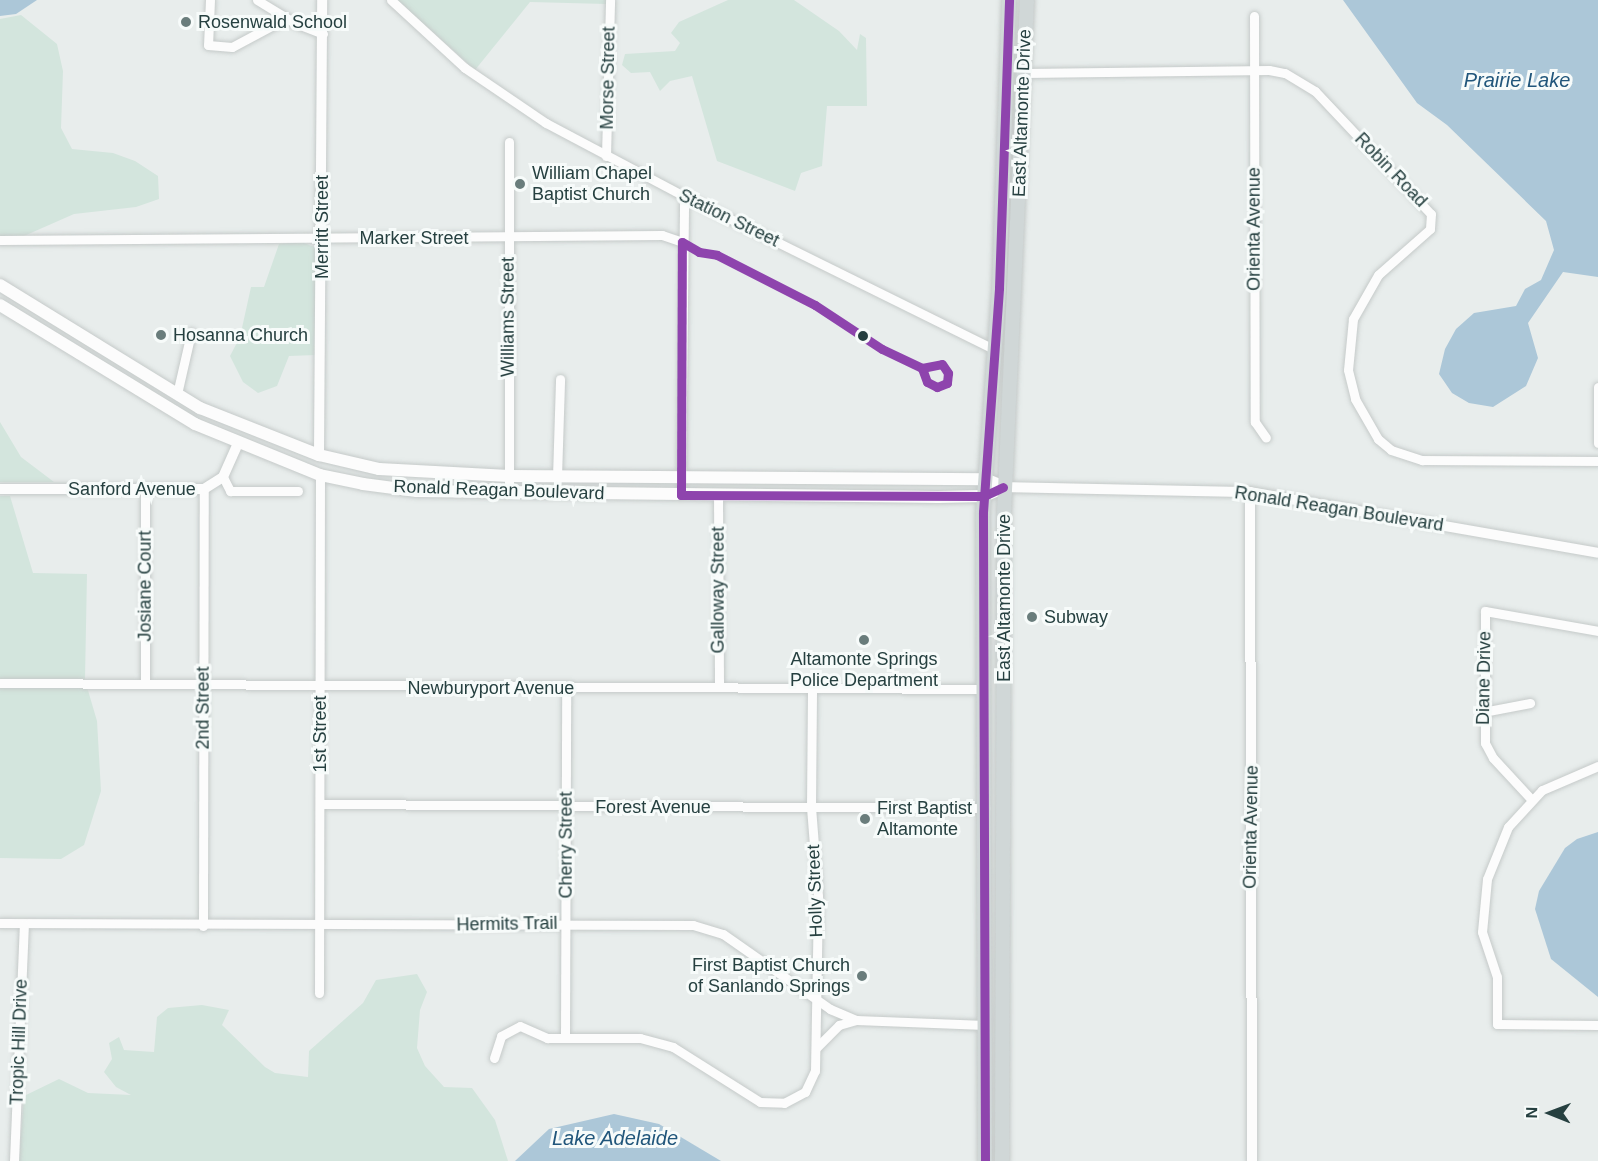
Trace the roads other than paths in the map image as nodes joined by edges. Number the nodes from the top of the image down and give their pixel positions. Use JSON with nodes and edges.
{"nodes":[{"id":1,"x":210,"y":0,"type":"edge"},
{"id":2,"x":257,"y":0,"type":"edge"},
{"id":3,"x":322,"y":0,"type":"edge"},
{"id":4,"x":391,"y":0,"type":"edge"},
{"id":5,"x":610,"y":0,"type":"edge"},
{"id":6,"x":1027,"y":0,"type":"edge"},
{"id":7,"x":1009,"y":6,"type":"edge"},
{"id":8,"x":1254,"y":16,"type":"dead end"},
{"id":9,"x":286,"y":18,"type":"junction"},
{"id":10,"x":323,"y":34,"type":"junction"},
{"id":11,"x":1254,"y":69,"type":"junction"},
{"id":12,"x":1025,"y":73,"type":"junction"},
{"id":13,"x":1008,"y":75,"type":"junction"},
{"id":14,"x":508,"y":142,"type":"dead end"},
{"id":15,"x":1020,"y":152,"type":"junction"},
{"id":16,"x":606,"y":156,"type":"junction"},
{"id":17,"x":684,"y":196,"type":"junction"},
{"id":18,"x":1002,"y":213,"type":"junction"},
{"id":19,"x":508,"y":238,"type":"junction"},
{"id":20,"x":1018,"y":238,"type":"junction"},
{"id":21,"x":0,"y":240,"type":"edge"},
{"id":22,"x":322,"y":240,"type":"junction"},
{"id":23,"x":682,"y":242,"type":"junction"},
{"id":24,"x":1000,"y":253,"type":"junction"},
{"id":25,"x":1016,"y":275,"type":"junction"},
{"id":26,"x":0,"y":285,"type":"edge"},
{"id":27,"x":0,"y":305,"type":"edge"},
{"id":28,"x":191,"y":333,"type":"dead end"},
{"id":29,"x":995,"y":350,"type":"junction"},
{"id":30,"x":560,"y":379,"type":"dead end"},
{"id":31,"x":1598,"y":387,"type":"edge"},
{"id":32,"x":177,"y":394,"type":"junction"},
{"id":33,"x":1266,"y":438,"type":"dead end"},
{"id":34,"x":1598,"y":443,"type":"edge"},
{"id":35,"x":238,"y":444,"type":"junction"},
{"id":36,"x":319,"y":455,"type":"junction"},
{"id":37,"x":1598,"y":461,"type":"edge"},
{"id":38,"x":320,"y":475,"type":"junction"},
{"id":39,"x":509,"y":476,"type":"junction"},
{"id":40,"x":680,"y":476,"type":"junction"},
{"id":41,"x":223,"y":477,"type":"junction"},
{"id":42,"x":558,"y":477,"type":"junction"},
{"id":43,"x":986,"y":479,"type":"junction"},
{"id":44,"x":1005,"y":487,"type":"junction"},
{"id":45,"x":0,"y":489,"type":"edge"},
{"id":46,"x":145,"y":489,"type":"junction"},
{"id":47,"x":204,"y":489,"type":"junction"},
{"id":48,"x":298,"y":491,"type":"dead end"},
{"id":49,"x":509,"y":492,"type":"junction"},
{"id":50,"x":1250,"y":492,"type":"junction"},
{"id":51,"x":718,"y":493,"type":"junction"},
{"id":52,"x":681,"y":495,"type":"junction"},
{"id":53,"x":984,"y":496,"type":"junction"},
{"id":54,"x":1598,"y":554,"type":"edge"},
{"id":55,"x":1598,"y":631,"type":"edge"},
{"id":56,"x":0,"y":682,"type":"edge"},
{"id":57,"x":145,"y":684,"type":"junction"},
{"id":58,"x":203,"y":684,"type":"junction"},
{"id":59,"x":320,"y":687,"type":"junction"},
{"id":60,"x":719,"y":687,"type":"junction"},
{"id":61,"x":566,"y":688,"type":"junction"},
{"id":62,"x":812,"y":688,"type":"junction"},
{"id":63,"x":982,"y":689,"type":"junction"},
{"id":64,"x":1530,"y":702,"type":"dead end"},
{"id":65,"x":1003,"y":708,"type":"junction"},
{"id":66,"x":1484,"y":712,"type":"junction"},
{"id":67,"x":1598,"y":766,"type":"edge"},
{"id":68,"x":1531,"y":800,"type":"junction"},
{"id":69,"x":320,"y":804,"type":"junction"},
{"id":70,"x":566,"y":806,"type":"junction"},
{"id":71,"x":811,"y":807,"type":"junction"},
{"id":72,"x":986,"y":808,"type":"junction"},
{"id":73,"x":986,"y":848,"type":"junction"},
{"id":74,"x":1003,"y":870,"type":"junction"},
{"id":75,"x":0,"y":923,"type":"edge"},
{"id":76,"x":566,"y":923,"type":"junction"},
{"id":77,"x":24,"y":924,"type":"junction"},
{"id":78,"x":203,"y":926,"type":"junction"},
{"id":79,"x":319,"y":926,"type":"junction"},
{"id":80,"x":319,"y":993,"type":"dead end"},
{"id":81,"x":816,"y":999,"type":"junction"},
{"id":82,"x":986,"y":1005,"type":"junction"},
{"id":83,"x":856,"y":1020,"type":"junction"},
{"id":84,"x":986,"y":1025,"type":"junction"},
{"id":85,"x":1598,"y":1025,"type":"edge"},
{"id":86,"x":1002,"y":1027,"type":"junction"},
{"id":87,"x":565,"y":1037,"type":"junction"},
{"id":88,"x":1002,"y":1045,"type":"junction"},
{"id":89,"x":816,"y":1048,"type":"junction"},
{"id":90,"x":494,"y":1058,"type":"dead end"},
{"id":91,"x":985,"y":1154,"type":"edge"},
{"id":92,"x":14,"y":1161,"type":"edge"},
{"id":93,"x":1000,"y":1161,"type":"edge"},
{"id":94,"x":1252,"y":1161,"type":"edge"}],
"edges":[{"from":1,"to":9,"type":"street"},
{"from":2,"to":9,"type":"street"},
{"from":3,"to":10,"type":"street","name":"Merritt Street"},
{"from":4,"to":16,"type":"street","name":"Station Street"},
{"from":5,"to":16,"type":"street","name":"Morse Street"},
{"from":6,"to":12,"type":"main road","name":"East Altamonte Drive"},
{"from":7,"to":12,"type":"main road"},
{"from":7,"to":13,"type":"main road","name":"East Altamonte Drive"},
{"from":8,"to":11,"type":"street","name":"Orienta Avenue"},
{"from":9,"to":10,"type":"street"},
{"from":10,"to":22,"type":"street","name":"Merritt Street"},
{"from":11,"to":12,"type":"street","name":"Robin Road"},
{"from":11,"to":33,"type":"street","name":"Orienta Avenue"},
{"from":11,"to":37,"type":"street","name":"Robin Road"},
{"from":12,"to":15,"type":"main road","name":"East Altamonte Drive"},
{"from":13,"to":15,"type":"main road"},
{"from":13,"to":18,"type":"main road","name":"East Altamonte Drive"},
{"from":14,"to":19,"type":"street","name":"Williams Street"},
{"from":15,"to":20,"type":"main road","name":"East Altamonte Drive"},
{"from":16,"to":17,"type":"street","name":"Station Street"},
{"from":17,"to":23,"type":"street"},
{"from":17,"to":29,"type":"street","name":"Station Street"},
{"from":18,"to":20,"type":"main road"},
{"from":18,"to":24,"type":"main road","name":"East Altamonte Drive"},
{"from":19,"to":22,"type":"street","name":"Marker Street"},
{"from":19,"to":23,"type":"street","name":"Marker Street"},
{"from":19,"to":39,"type":"street","name":"Williams Street"},
{"from":20,"to":25,"type":"main road","name":"East Altamonte Drive"},
{"from":21,"to":22,"type":"street","name":"Marker Street"},
{"from":22,"to":36,"type":"street","name":"Merritt Street"},
{"from":23,"to":40,"type":"street"},
{"from":24,"to":25,"type":"main road"},
{"from":24,"to":29,"type":"main road","name":"East Altamonte Drive"},
{"from":25,"to":44,"type":"main road","name":"East Altamonte Drive"},
{"from":26,"to":32,"type":"main road","name":"Ronald Reagan Boulevard"},
{"from":27,"to":35,"type":"main road","name":"Ronald Reagan Boulevard"},
{"from":28,"to":32,"type":"street"},
{"from":29,"to":43,"type":"main road","name":"East Altamonte Drive"},
{"from":30,"to":42,"type":"street"},
{"from":31,"to":34,"type":"street"},
{"from":32,"to":36,"type":"main road","name":"Ronald Reagan Boulevard"},
{"from":35,"to":38,"type":"main road","name":"Ronald Reagan Boulevard"},
{"from":35,"to":41,"type":"street","name":"Sanford Avenue"},
{"from":36,"to":38,"type":"main road"},
{"from":36,"to":39,"type":"main road","name":"Ronald Reagan Boulevard"},
{"from":38,"to":49,"type":"main road","name":"Ronald Reagan Boulevard"},
{"from":38,"to":59,"type":"street","name":"1st Street"},
{"from":39,"to":42,"type":"main road","name":"Ronald Reagan Boulevard"},
{"from":39,"to":49,"type":"street","name":"Williams Street"},
{"from":40,"to":42,"type":"main road","name":"Ronald Reagan Boulevard"},
{"from":40,"to":43,"type":"main road","name":"Ronald Reagan Boulevard"},
{"from":40,"to":52,"type":"street"},
{"from":41,"to":47,"type":"street","name":"Sanford Avenue"},
{"from":41,"to":48,"type":"street"},
{"from":43,"to":44,"type":"main road","name":"Ronald Reagan Boulevard"},
{"from":43,"to":53,"type":"main road","name":"East Altamonte Drive"},
{"from":44,"to":50,"type":"street","name":"Ronald Reagan Boulevard"},
{"from":44,"to":53,"type":"main road","name":"Ronald Reagan Boulevard"},
{"from":44,"to":65,"type":"main road","name":"East Altamonte Drive"},
{"from":45,"to":46,"type":"street","name":"Sanford Avenue"},
{"from":46,"to":47,"type":"street","name":"Sanford Avenue"},
{"from":46,"to":57,"type":"street","name":"Josiane Court"},
{"from":47,"to":58,"type":"street","name":"2nd Street"},
{"from":49,"to":52,"type":"main road","name":"Ronald Reagan Boulevard"},
{"from":50,"to":54,"type":"street","name":"Ronald Reagan Boulevard"},
{"from":50,"to":94,"type":"street","name":"Orienta Avenue"},
{"from":51,"to":52,"type":"main road","name":"Ronald Reagan Boulevard"},
{"from":51,"to":53,"type":"main road","name":"Ronald Reagan Boulevard"},
{"from":51,"to":60,"type":"street","name":"Galloway Street"},
{"from":53,"to":63,"type":"main road","name":"East Altamonte Drive"},
{"from":55,"to":66,"type":"street","name":"Diane Drive"},
{"from":56,"to":57,"type":"street","name":"Newburyport Avenue"},
{"from":57,"to":58,"type":"street","name":"Newburyport Avenue"},
{"from":58,"to":59,"type":"street","name":"Newburyport Avenue"},
{"from":58,"to":78,"type":"street","name":"2nd Street"},
{"from":59,"to":61,"type":"street","name":"Newburyport Avenue"},
{"from":59,"to":69,"type":"street","name":"1st Street"},
{"from":60,"to":61,"type":"street","name":"Newburyport Avenue"},
{"from":60,"to":62,"type":"street","name":"Newburyport Avenue"},
{"from":61,"to":70,"type":"street","name":"Cherry Street"},
{"from":62,"to":63,"type":"street","name":"Newburyport Avenue"},
{"from":62,"to":71,"type":"street","name":"Holly Street"},
{"from":63,"to":65,"type":"main road"},
{"from":63,"to":72,"type":"main road","name":"East Altamonte Drive"},
{"from":64,"to":66,"type":"street"},
{"from":65,"to":74,"type":"main road","name":"East Altamonte Drive"},
{"from":66,"to":68,"type":"street","name":"Diane Drive"},
{"from":67,"to":68,"type":"street"},
{"from":68,"to":85,"type":"street"},
{"from":69,"to":70,"type":"street","name":"Forest Avenue"},
{"from":69,"to":79,"type":"street","name":"1st Street"},
{"from":70,"to":71,"type":"street","name":"Forest Avenue"},
{"from":70,"to":76,"type":"street","name":"Cherry Street"},
{"from":71,"to":72,"type":"street","name":"Forest Avenue"},
{"from":71,"to":81,"type":"street","name":"Holly Street"},
{"from":72,"to":73,"type":"main road","name":"East Altamonte Drive"},
{"from":73,"to":74,"type":"main road"},
{"from":73,"to":82,"type":"main road","name":"East Altamonte Drive"},
{"from":74,"to":86,"type":"main road","name":"East Altamonte Drive"},
{"from":75,"to":77,"type":"street","name":"Hermits Trail"},
{"from":76,"to":79,"type":"street","name":"Hermits Trail"},
{"from":76,"to":81,"type":"street","name":"Hermits Trail"},
{"from":76,"to":87,"type":"street","name":"Cherry Street"},
{"from":77,"to":78,"type":"street","name":"Hermits Trail"},
{"from":77,"to":92,"type":"street","name":"Tropic Hill Drive"},
{"from":78,"to":79,"type":"street","name":"Hermits Trail"},
{"from":79,"to":80,"type":"street","name":"1st Street"},
{"from":81,"to":83,"type":"street","name":"Hermits Trail"},
{"from":81,"to":89,"type":"street","name":"Holly Street"},
{"from":82,"to":84,"type":"main road","name":"East Altamonte Drive"},
{"from":82,"to":86,"type":"main road"},
{"from":83,"to":84,"type":"street","name":"Hermits Trail"},
{"from":83,"to":89,"type":"street"},
{"from":84,"to":88,"type":"main road"},
{"from":84,"to":91,"type":"main road","name":"East Altamonte Drive"},
{"from":86,"to":88,"type":"main road","name":"East Altamonte Drive"},
{"from":87,"to":89,"type":"street","name":"Holly Street"},
{"from":87,"to":90,"type":"street"},
{"from":88,"to":93,"type":"main road","name":"East Altamonte Drive"},
{"from":91,"to":93,"type":"main road"}]}
